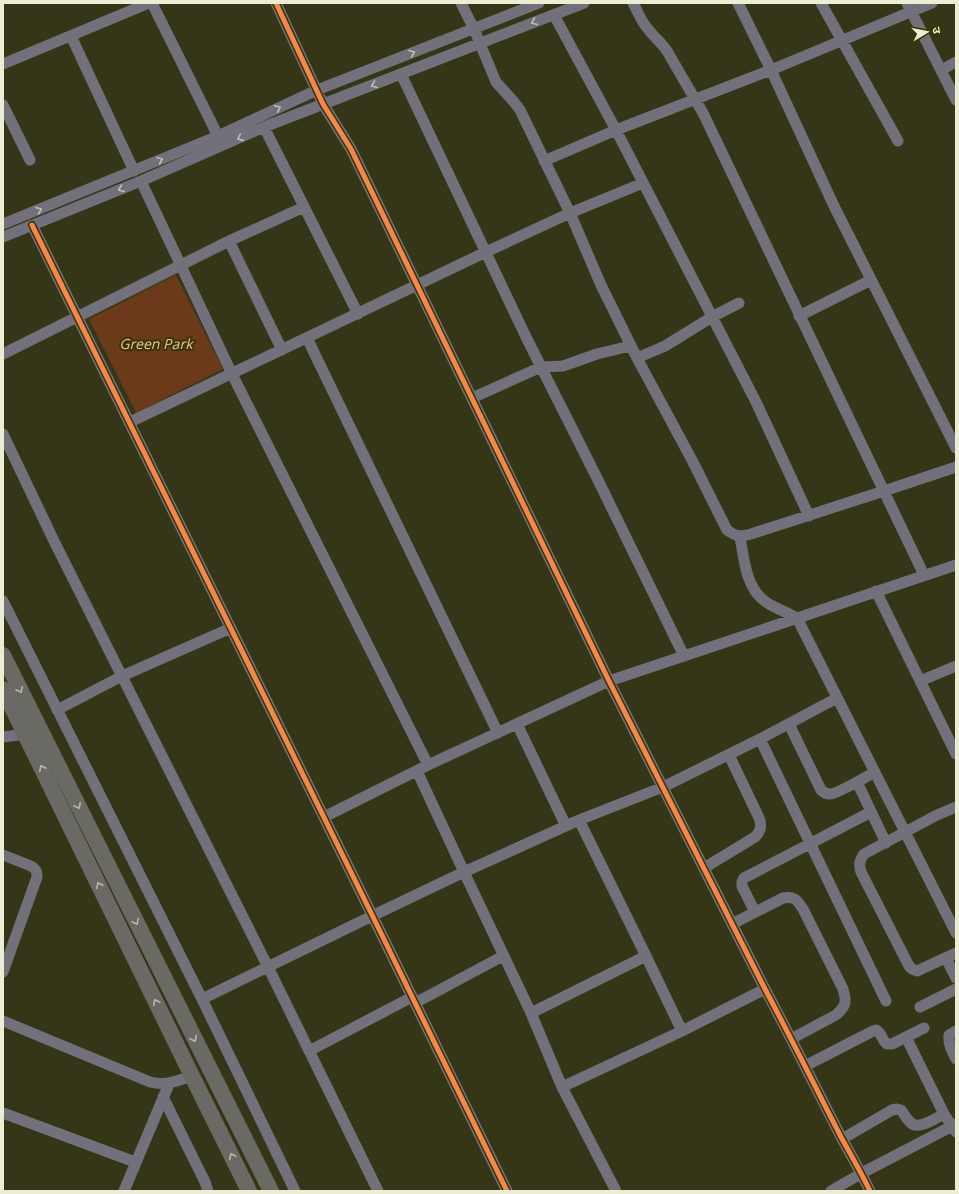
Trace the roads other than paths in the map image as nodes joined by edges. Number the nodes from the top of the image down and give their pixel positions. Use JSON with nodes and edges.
{"nodes":[{"id":1,"x":150,"y":3,"type":"edge"},
{"id":2,"x":276,"y":3,"type":"edge"},
{"id":3,"x":462,"y":3,"type":"edge"},
{"id":4,"x":539,"y":3,"type":"edge"},
{"id":5,"x":584,"y":3,"type":"edge"},
{"id":6,"x":633,"y":3,"type":"edge"},
{"id":7,"x":738,"y":3,"type":"edge"},
{"id":8,"x":821,"y":3,"type":"edge"},
{"id":9,"x":932,"y":3,"type":"edge"},
{"id":10,"x":564,"y":7,"type":"edge"},
{"id":11,"x":910,"y":7,"type":"edge"},
{"id":12,"x":554,"y":15,"type":"junction"},
{"id":13,"x":474,"y":29,"type":"junction"},
{"id":14,"x":71,"y":36,"type":"junction"},
{"id":15,"x":843,"y":41,"type":"junction"},
{"id":16,"x":480,"y":44,"type":"junction"},
{"id":17,"x":956,"y":62,"type":"edge"},
{"id":18,"x":3,"y":64,"type":"edge"},
{"id":19,"x":771,"y":70,"type":"junction"},
{"id":20,"x":941,"y":70,"type":"junction"},
{"id":21,"x":401,"y":74,"type":"junction"},
{"id":22,"x":317,"y":90,"type":"junction"},
{"id":23,"x":696,"y":100,"type":"junction"},
{"id":24,"x":956,"y":100,"type":"edge"},
{"id":25,"x":323,"y":104,"type":"junction"},
{"id":26,"x":3,"y":105,"type":"edge"},
{"id":27,"x":264,"y":127,"type":"junction"},
{"id":28,"x":616,"y":130,"type":"junction"},
{"id":29,"x":218,"y":136,"type":"junction"},
{"id":30,"x":898,"y":141,"type":"dead end"},
{"id":31,"x":30,"y":160,"type":"dead end"},
{"id":32,"x":544,"y":160,"type":"junction"},
{"id":33,"x":134,"y":171,"type":"junction"},
{"id":34,"x":141,"y":181,"type":"junction"},
{"id":35,"x":643,"y":183,"type":"junction"},
{"id":36,"x":304,"y":207,"type":"junction"},
{"id":37,"x":570,"y":214,"type":"junction"},
{"id":38,"x":3,"y":224,"type":"edge"},
{"id":39,"x":32,"y":225,"type":"junction"},
{"id":40,"x":3,"y":237,"type":"edge"},
{"id":41,"x":228,"y":241,"type":"junction"},
{"id":42,"x":486,"y":252,"type":"junction"},
{"id":43,"x":180,"y":266,"type":"junction"},
{"id":44,"x":871,"y":280,"type":"junction"},
{"id":45,"x":417,"y":286,"type":"junction"},
{"id":46,"x":739,"y":303,"type":"dead end"},
{"id":47,"x":358,"y":314,"type":"junction"},
{"id":48,"x":712,"y":316,"type":"junction"},
{"id":49,"x":800,"y":316,"type":"junction"},
{"id":50,"x":78,"y":317,"type":"junction"},
{"id":51,"x":307,"y":338,"type":"junction"},
{"id":52,"x":630,"y":346,"type":"junction"},
{"id":53,"x":282,"y":350,"type":"junction"},
{"id":54,"x":3,"y":354,"type":"edge"},
{"id":55,"x":637,"y":358,"type":"junction"},
{"id":56,"x":541,"y":366,"type":"junction"},
{"id":57,"x":232,"y":374,"type":"junction"},
{"id":58,"x":472,"y":398,"type":"junction"},
{"id":59,"x":130,"y":422,"type":"junction"},
{"id":60,"x":3,"y":434,"type":"edge"},
{"id":61,"x":956,"y":448,"type":"edge"},
{"id":62,"x":956,"y":466,"type":"edge"},
{"id":63,"x":884,"y":491,"type":"junction"},
{"id":64,"x":809,"y":516,"type":"junction"},
{"id":65,"x":740,"y":537,"type":"junction"},
{"id":66,"x":956,"y":565,"type":"edge"},
{"id":67,"x":924,"y":575,"type":"junction"},
{"id":68,"x":876,"y":592,"type":"junction"},
{"id":69,"x":3,"y":601,"type":"edge"},
{"id":70,"x":797,"y":618,"type":"junction"},
{"id":71,"x":231,"y":628,"type":"junction"},
{"id":72,"x":3,"y":654,"type":"edge"},
{"id":73,"x":684,"y":656,"type":"junction"},
{"id":74,"x":956,"y":666,"type":"edge"},
{"id":75,"x":122,"y":676,"type":"junction"},
{"id":76,"x":609,"y":681,"type":"junction"},
{"id":77,"x":920,"y":681,"type":"junction"},
{"id":78,"x":3,"y":689,"type":"edge"},
{"id":79,"x":838,"y":698,"type":"junction"},
{"id":80,"x":57,"y":710,"type":"junction"},
{"id":81,"x":517,"y":724,"type":"junction"},
{"id":82,"x":789,"y":724,"type":"junction"},
{"id":83,"x":3,"y":726,"type":"edge"},
{"id":84,"x":498,"y":733,"type":"junction"},
{"id":85,"x":26,"y":734,"type":"junction"},
{"id":86,"x":6,"y":737,"type":"edge"},
{"id":87,"x":760,"y":739,"type":"junction"},
{"id":88,"x":956,"y":754,"type":"edge"},
{"id":89,"x":729,"y":755,"type":"junction"},
{"id":90,"x":428,"y":765,"type":"junction"},
{"id":91,"x":417,"y":771,"type":"junction"},
{"id":92,"x":875,"y":772,"type":"junction"},
{"id":93,"x":857,"y":782,"type":"junction"},
{"id":94,"x":663,"y":787,"type":"junction"},
{"id":95,"x":956,"y":807,"type":"edge"},
{"id":96,"x":872,"y":812,"type":"junction"},
{"id":97,"x":324,"y":817,"type":"junction"},
{"id":98,"x":579,"y":820,"type":"junction"},
{"id":99,"x":566,"y":826,"type":"junction"},
{"id":100,"x":905,"y":832,"type":"junction"},
{"id":101,"x":886,"y":842,"type":"junction"},
{"id":102,"x":810,"y":843,"type":"junction"},
{"id":103,"x":3,"y":855,"type":"edge"},
{"id":104,"x":704,"y":868,"type":"junction"},
{"id":105,"x":464,"y":872,"type":"junction"},
{"id":106,"x":755,"y":912,"type":"junction"},
{"id":107,"x":372,"y":916,"type":"junction"},
{"id":108,"x":732,"y":924,"type":"junction"},
{"id":109,"x":956,"y":934,"type":"edge"},
{"id":110,"x":7,"y":945,"type":"edge"},
{"id":111,"x":951,"y":955,"type":"edge"},
{"id":112,"x":503,"y":956,"type":"junction"},
{"id":113,"x":646,"y":956,"type":"junction"},
{"id":114,"x":268,"y":967,"type":"junction"},
{"id":115,"x":3,"y":972,"type":"edge"},
{"id":116,"x":956,"y":978,"type":"edge"},
{"id":117,"x":765,"y":989,"type":"junction"},
{"id":118,"x":956,"y":989,"type":"edge"},
{"id":119,"x":202,"y":999,"type":"junction"},
{"id":120,"x":414,"y":1000,"type":"junction"},
{"id":121,"x":886,"y":1001,"type":"dead end"},
{"id":122,"x":920,"y":1007,"type":"dead end"},
{"id":123,"x":531,"y":1013,"type":"junction"},
{"id":124,"x":3,"y":1021,"type":"edge"},
{"id":125,"x":924,"y":1028,"type":"dead end"},
{"id":126,"x":682,"y":1031,"type":"junction"},
{"id":127,"x":956,"y":1031,"type":"edge"},
{"id":128,"x":906,"y":1037,"type":"junction"},
{"id":129,"x":792,"y":1038,"type":"junction"},
{"id":130,"x":309,"y":1051,"type":"junction"},
{"id":131,"x":956,"y":1059,"type":"edge"},
{"id":132,"x":805,"y":1066,"type":"junction"},
{"id":133,"x":192,"y":1076,"type":"junction"},
{"id":134,"x":169,"y":1084,"type":"junction"},
{"id":135,"x":562,"y":1087,"type":"junction"},
{"id":136,"x":163,"y":1097,"type":"junction"},
{"id":137,"x":3,"y":1113,"type":"edge"},
{"id":138,"x":944,"y":1114,"type":"junction"},
{"id":139,"x":955,"y":1127,"type":"edge"},
{"id":140,"x":842,"y":1139,"type":"junction"},
{"id":141,"x":136,"y":1162,"type":"junction"},
{"id":142,"x":862,"y":1173,"type":"junction"},
{"id":143,"x":124,"y":1191,"type":"edge"},
{"id":144,"x":208,"y":1191,"type":"edge"},
{"id":145,"x":249,"y":1191,"type":"edge"},
{"id":146,"x":271,"y":1191,"type":"edge"},
{"id":147,"x":295,"y":1191,"type":"edge"},
{"id":148,"x":378,"y":1191,"type":"edge"},
{"id":149,"x":507,"y":1191,"type":"edge"},
{"id":150,"x":616,"y":1191,"type":"edge"},
{"id":151,"x":831,"y":1191,"type":"edge"},
{"id":152,"x":870,"y":1191,"type":"edge"}],
"edges":[{"from":1,"to":14,"type":"street"},
{"from":1,"to":29,"type":"street"},
{"from":2,"to":22,"type":"street"},
{"from":3,"to":13,"type":"street"},
{"from":4,"to":13,"type":"street"},
{"from":5,"to":10,"type":"street"},
{"from":6,"to":23,"type":"street"},
{"from":7,"to":19,"type":"street"},
{"from":8,"to":15,"type":"street"},
{"from":9,"to":11,"type":"street"},
{"from":10,"to":12,"type":"street"},
{"from":11,"to":15,"type":"street"},
{"from":11,"to":20,"type":"street"},
{"from":12,"to":16,"type":"street","one_way":true},
{"from":12,"to":28,"type":"street"},
{"from":13,"to":16,"type":"street"},
{"from":22,"to":13,"type":"street","one_way":true},
{"from":14,"to":18,"type":"street"},
{"from":14,"to":33,"type":"street"},
{"from":15,"to":19,"type":"street"},
{"from":15,"to":30,"type":"street"},
{"from":16,"to":21,"type":"street"},
{"from":16,"to":32,"type":"street"},
{"from":17,"to":20,"type":"street"},
{"from":19,"to":23,"type":"street"},
{"from":19,"to":44,"type":"street"},
{"from":20,"to":24,"type":"street"},
{"from":21,"to":25,"type":"street","one_way":true},
{"from":21,"to":42,"type":"street"},
{"from":22,"to":25,"type":"street"},
{"from":29,"to":22,"type":"street","one_way":true},
{"from":23,"to":28,"type":"street"},
{"from":23,"to":49,"type":"street"},
{"from":25,"to":27,"type":"street"},
{"from":25,"to":45,"type":"street"},
{"from":26,"to":31,"type":"street"},
{"from":27,"to":34,"type":"street","one_way":true},
{"from":27,"to":36,"type":"street"},
{"from":28,"to":32,"type":"street"},
{"from":28,"to":35,"type":"street"},
{"from":33,"to":29,"type":"street","one_way":true},
{"from":32,"to":37,"type":"street"},
{"from":38,"to":33,"type":"street","one_way":true},
{"from":34,"to":39,"type":"street","one_way":true},
{"from":34,"to":43,"type":"street"},
{"from":35,"to":37,"type":"street"},
{"from":35,"to":48,"type":"street"},
{"from":36,"to":41,"type":"street"},
{"from":36,"to":47,"type":"street"},
{"from":37,"to":42,"type":"street"},
{"from":37,"to":52,"type":"street"},
{"from":39,"to":40,"type":"street"},
{"from":39,"to":50,"type":"street"},
{"from":41,"to":43,"type":"street"},
{"from":41,"to":53,"type":"street"},
{"from":42,"to":45,"type":"street"},
{"from":42,"to":56,"type":"street"},
{"from":43,"to":50,"type":"street"},
{"from":43,"to":57,"type":"street"},
{"from":44,"to":49,"type":"street"},
{"from":44,"to":61,"type":"street"},
{"from":45,"to":47,"type":"street"},
{"from":45,"to":58,"type":"street"},
{"from":46,"to":48,"type":"street"},
{"from":47,"to":51,"type":"street"},
{"from":48,"to":55,"type":"street"},
{"from":48,"to":64,"type":"street"},
{"from":49,"to":63,"type":"street"},
{"from":50,"to":54,"type":"street"},
{"from":50,"to":59,"type":"street"},
{"from":51,"to":53,"type":"street"},
{"from":51,"to":84,"type":"street"},
{"from":52,"to":55,"type":"street"},
{"from":52,"to":56,"type":"street"},
{"from":53,"to":57,"type":"street"},
{"from":55,"to":65,"type":"street"},
{"from":56,"to":58,"type":"street"},
{"from":56,"to":73,"type":"street"},
{"from":57,"to":59,"type":"street"},
{"from":57,"to":90,"type":"street"},
{"from":58,"to":76,"type":"street"},
{"from":59,"to":71,"type":"street"},
{"from":60,"to":75,"type":"street"},
{"from":62,"to":63,"type":"street"},
{"from":63,"to":64,"type":"street"},
{"from":63,"to":67,"type":"street"},
{"from":64,"to":65,"type":"street"},
{"from":65,"to":70,"type":"street"},
{"from":66,"to":67,"type":"street"},
{"from":67,"to":68,"type":"street"},
{"from":68,"to":70,"type":"street"},
{"from":68,"to":77,"type":"street"},
{"from":69,"to":80,"type":"street"},
{"from":70,"to":73,"type":"street"},
{"from":70,"to":79,"type":"street"},
{"from":71,"to":75,"type":"street"},
{"from":71,"to":97,"type":"street"},
{"from":72,"to":146,"type":"highway","one_way":true},
{"from":73,"to":76,"type":"street"},
{"from":74,"to":77,"type":"street"},
{"from":75,"to":80,"type":"street"},
{"from":75,"to":114,"type":"street"},
{"from":76,"to":81,"type":"street"},
{"from":76,"to":94,"type":"street"},
{"from":77,"to":88,"type":"street"},
{"from":78,"to":85,"type":"highway"},
{"from":79,"to":82,"type":"street"},
{"from":79,"to":92,"type":"street"},
{"from":80,"to":119,"type":"street"},
{"from":81,"to":84,"type":"street"},
{"from":81,"to":99,"type":"street"},
{"from":82,"to":87,"type":"street"},
{"from":82,"to":93,"type":"street"},
{"from":83,"to":86,"type":"street"},
{"from":84,"to":90,"type":"street"},
{"from":85,"to":86,"type":"street"},
{"from":133,"to":85,"type":"highway","one_way":true},
{"from":87,"to":89,"type":"street"},
{"from":87,"to":102,"type":"street"},
{"from":89,"to":94,"type":"street"},
{"from":89,"to":104,"type":"street"},
{"from":90,"to":91,"type":"street"},
{"from":91,"to":97,"type":"street"},
{"from":91,"to":105,"type":"street"},
{"from":92,"to":93,"type":"street"},
{"from":92,"to":100,"type":"street"},
{"from":93,"to":96,"type":"street"},
{"from":94,"to":98,"type":"street"},
{"from":94,"to":104,"type":"street"},
{"from":95,"to":100,"type":"street"},
{"from":96,"to":101,"type":"street"},
{"from":96,"to":102,"type":"street"},
{"from":97,"to":107,"type":"street"},
{"from":98,"to":99,"type":"street"},
{"from":98,"to":113,"type":"street"},
{"from":99,"to":105,"type":"street"},
{"from":100,"to":101,"type":"street"},
{"from":100,"to":109,"type":"street"},
{"from":101,"to":111,"type":"street"},
{"from":102,"to":106,"type":"street"},
{"from":102,"to":121,"type":"street"},
{"from":103,"to":110,"type":"street"},
{"from":104,"to":108,"type":"street"},
{"from":105,"to":107,"type":"street"},
{"from":105,"to":112,"type":"street"},
{"from":106,"to":108,"type":"street"},
{"from":106,"to":129,"type":"street"},
{"from":107,"to":114,"type":"street"},
{"from":107,"to":120,"type":"street"},
{"from":108,"to":117,"type":"street"},
{"from":110,"to":115,"type":"street"},
{"from":111,"to":116,"type":"street"},
{"from":112,"to":120,"type":"street"},
{"from":112,"to":123,"type":"street"},
{"from":113,"to":123,"type":"street"},
{"from":113,"to":126,"type":"street"},
{"from":114,"to":119,"type":"street"},
{"from":114,"to":130,"type":"street"},
{"from":117,"to":126,"type":"street"},
{"from":117,"to":129,"type":"street"},
{"from":118,"to":122,"type":"street"},
{"from":119,"to":147,"type":"street"},
{"from":120,"to":130,"type":"street"},
{"from":120,"to":149,"type":"street"},
{"from":123,"to":135,"type":"street"},
{"from":124,"to":134,"type":"street"},
{"from":125,"to":128,"type":"street"},
{"from":126,"to":135,"type":"street"},
{"from":127,"to":131,"type":"street"},
{"from":128,"to":132,"type":"street"},
{"from":128,"to":138,"type":"street"},
{"from":129,"to":132,"type":"street"},
{"from":130,"to":148,"type":"street"},
{"from":132,"to":140,"type":"street"},
{"from":133,"to":134,"type":"street"},
{"from":145,"to":133,"type":"highway","one_way":true},
{"from":134,"to":136,"type":"street"},
{"from":135,"to":150,"type":"street"},
{"from":136,"to":141,"type":"street"},
{"from":136,"to":144,"type":"street"},
{"from":137,"to":141,"type":"street"},
{"from":138,"to":139,"type":"street"},
{"from":138,"to":140,"type":"street"},
{"from":139,"to":142,"type":"street"},
{"from":140,"to":142,"type":"street"},
{"from":141,"to":143,"type":"street"},
{"from":142,"to":151,"type":"street"},
{"from":142,"to":152,"type":"street"}]}
